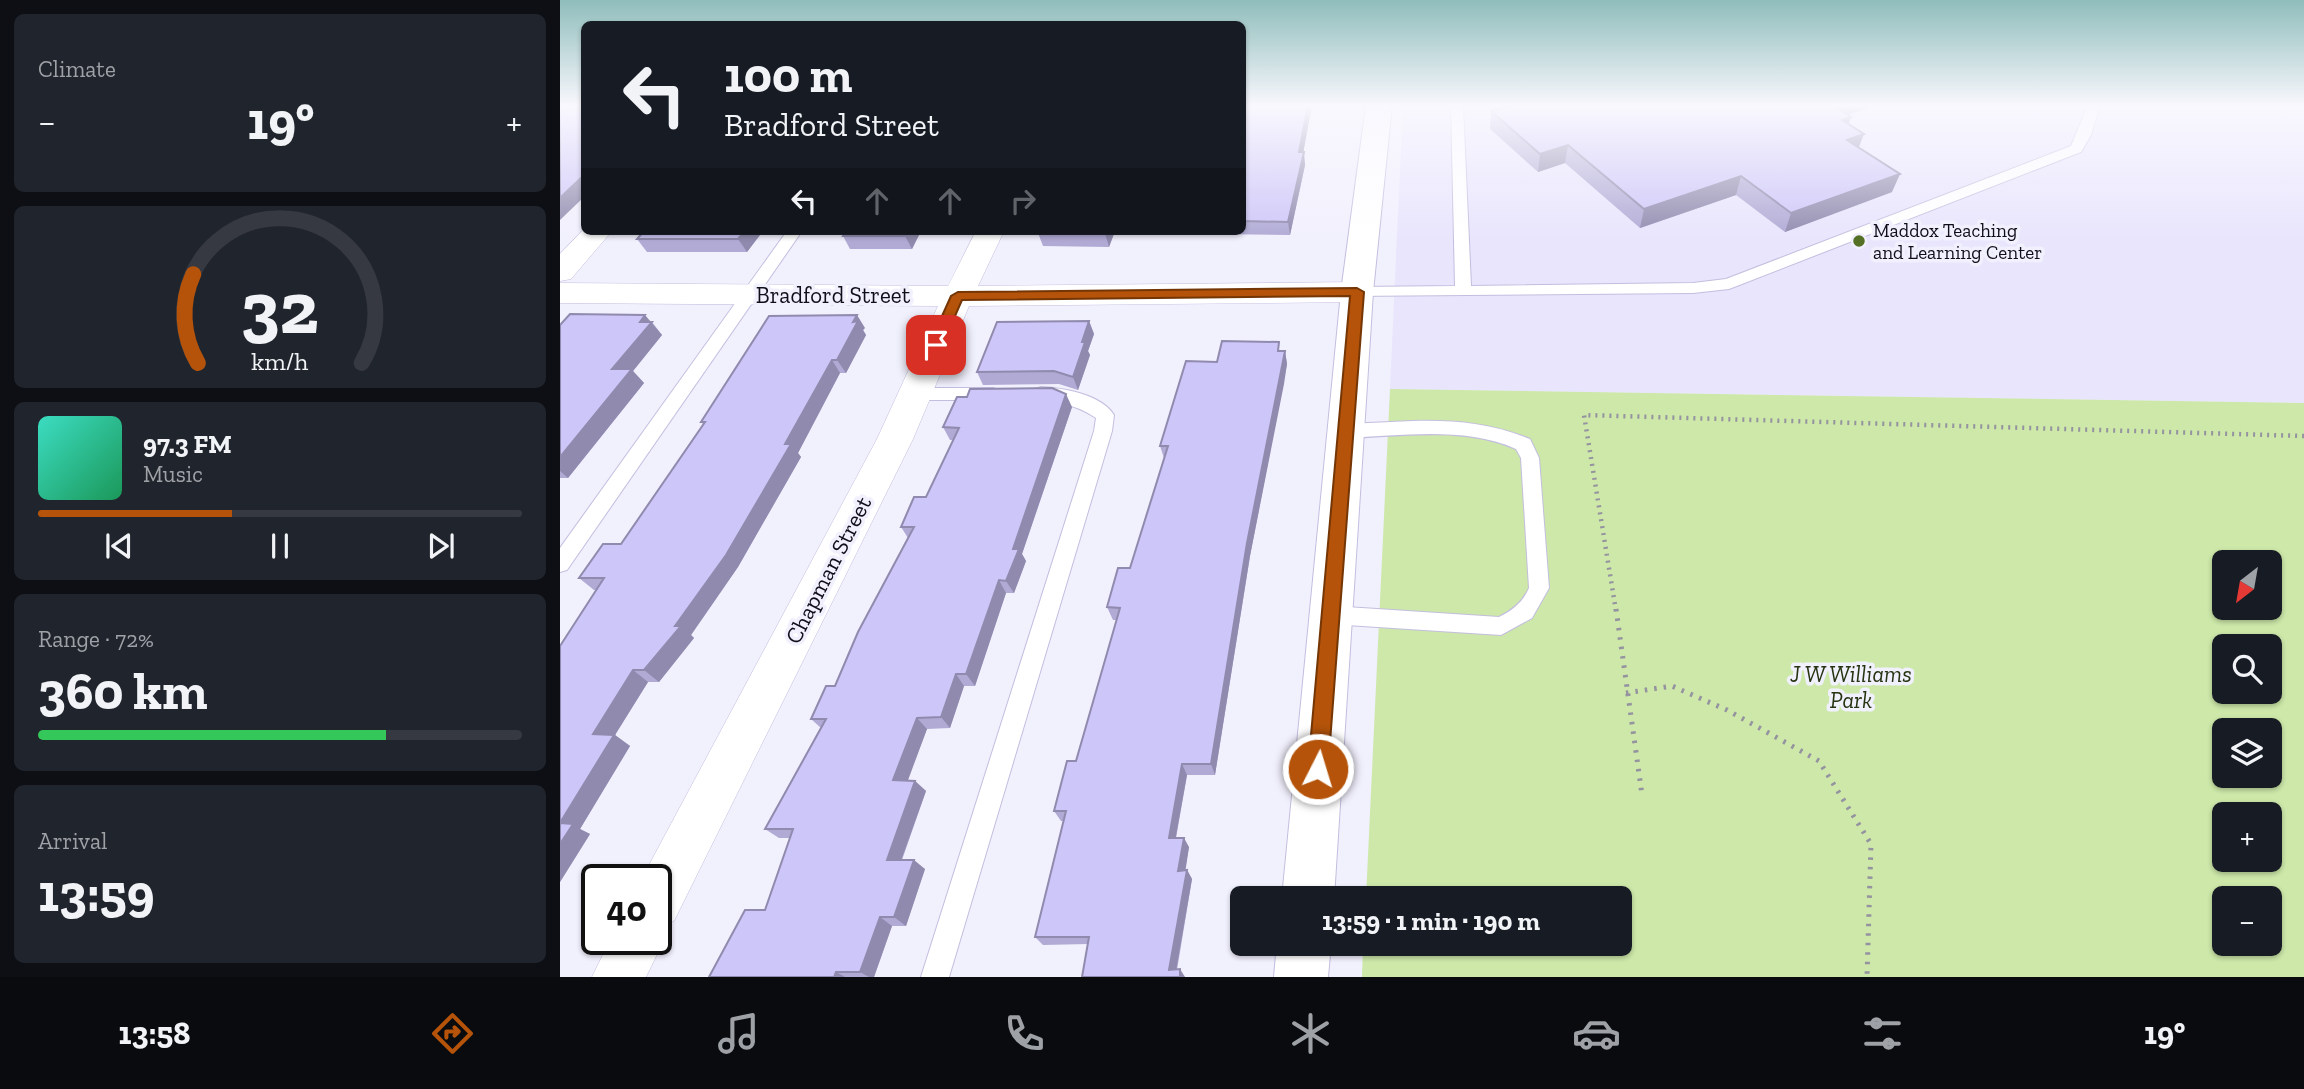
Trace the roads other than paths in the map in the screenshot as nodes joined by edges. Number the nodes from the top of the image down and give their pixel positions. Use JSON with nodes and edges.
{"nodes":[{"id":1,"x":1374,"y":151,"type":"edge"},
{"id":2,"x":1458,"y":151,"type":"edge"},
{"id":3,"x":2072,"y":151,"type":"edge"},
{"id":4,"x":594,"y":235,"type":"edge"},
{"id":5,"x":792,"y":235,"type":"edge"},
{"id":6,"x":988,"y":235,"type":"edge"},
{"id":7,"x":560,"y":272,"type":"edge"},
{"id":8,"x":1463,"y":291,"type":"junction"},
{"id":9,"x":1357,"y":292,"type":"junction"},
{"id":10,"x":560,"y":293,"type":"edge"},
{"id":11,"x":750,"y":295,"type":"junction"},
{"id":12,"x":958,"y":296,"type":"junction"},
{"id":13,"x":915,"y":394,"type":"junction"},
{"id":14,"x":1346,"y":431,"type":"junction"},
{"id":15,"x":560,"y":564,"type":"edge"},
{"id":16,"x":1331,"y":615,"type":"junction"},
{"id":17,"x":672,"y":873,"type":"edge"},
{"id":18,"x":1308,"y":886,"type":"edge"},
{"id":19,"x":630,"y":955,"type":"edge"},
{"id":20,"x":1303,"y":956,"type":"edge"},
{"id":21,"x":618,"y":977,"type":"edge"},
{"id":22,"x":934,"y":977,"type":"edge"},
{"id":23,"x":1301,"y":977,"type":"edge"}],
"edges":[{"from":1,"to":9,"type":"street"},
{"from":2,"to":8,"type":"lane"},
{"from":3,"to":8,"type":"lane"},
{"from":4,"to":7,"type":"street"},
{"from":5,"to":11,"type":"lane"},
{"from":6,"to":12,"type":"street","name":"Chapman Street"},
{"from":8,"to":9,"type":"lane"},
{"from":9,"to":12,"type":"street","name":"Bradford Street"},
{"from":9,"to":14,"type":"street"},
{"from":10,"to":11,"type":"street","name":"Bradford Street"},
{"from":11,"to":12,"type":"street","name":"Bradford Street"},
{"from":11,"to":15,"type":"lane"},
{"from":12,"to":13,"type":"street","name":"Chapman Street"},
{"from":13,"to":17,"type":"street","name":"Chapman Street"},
{"from":13,"to":22,"type":"lane"},
{"from":14,"to":16,"type":"street"},
{"from":14,"to":16,"type":"lane"},
{"from":16,"to":18,"type":"street"},
{"from":19,"to":21,"type":"street"},
{"from":20,"to":23,"type":"street"}]}
